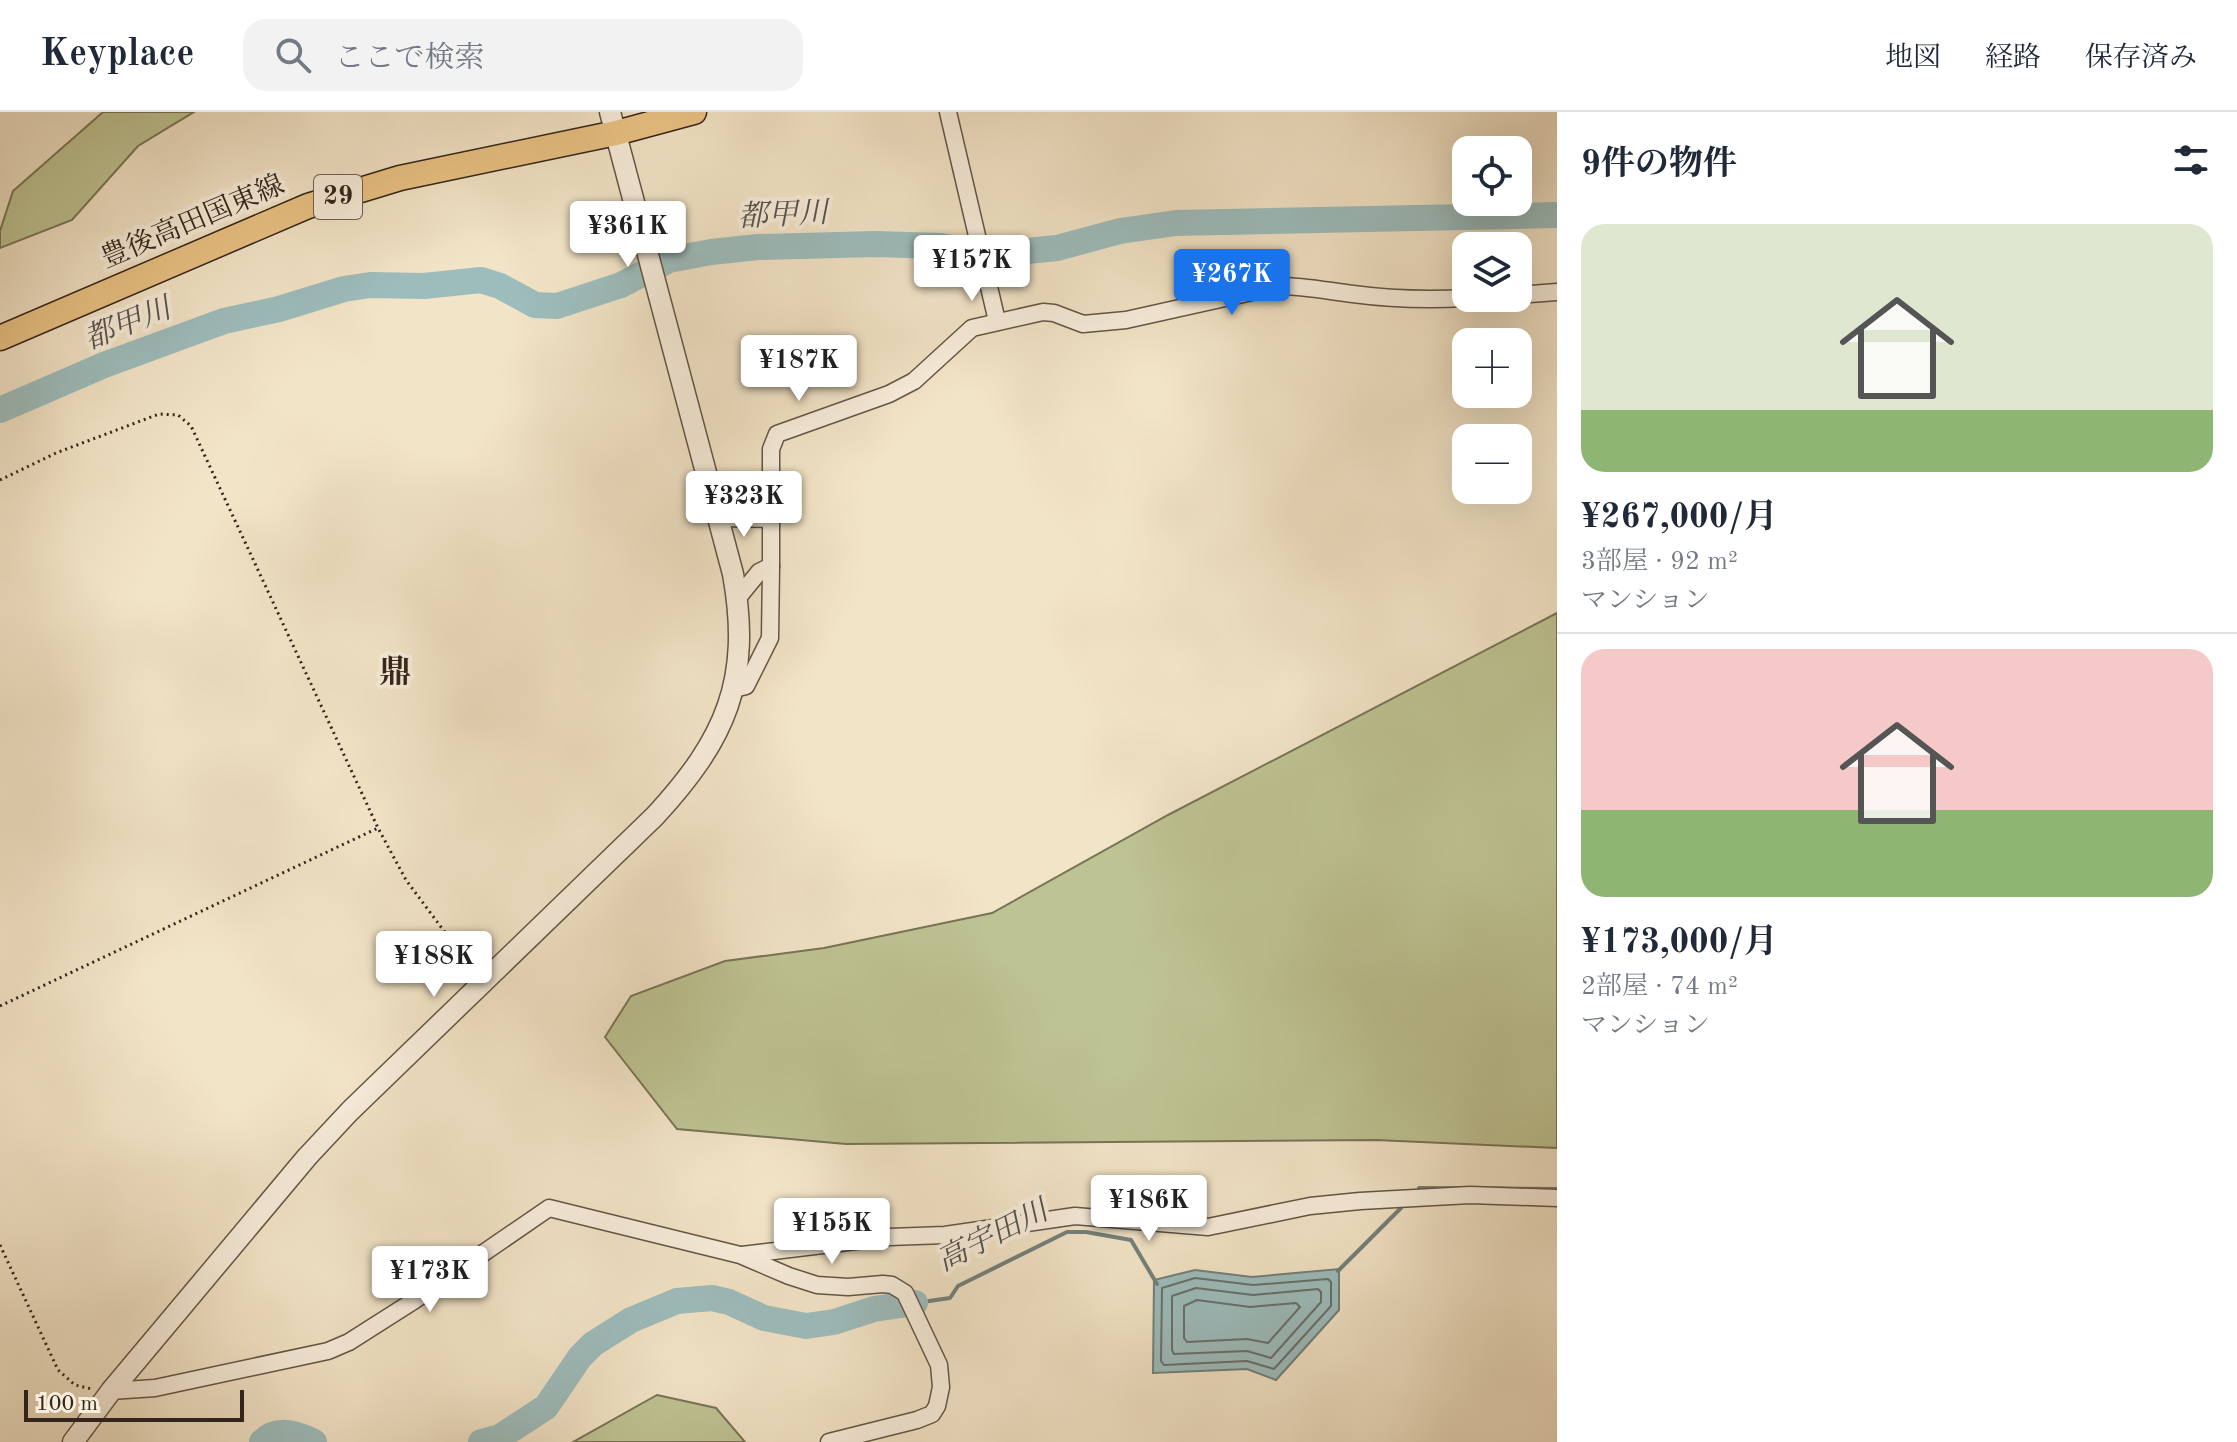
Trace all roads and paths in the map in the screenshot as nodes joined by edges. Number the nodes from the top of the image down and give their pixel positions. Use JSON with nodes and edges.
{"nodes":[{"id":1,"x":694,"y":112,"type":"edge"},
{"id":2,"x":948,"y":112,"type":"edge"},
{"id":3,"x":613,"y":122,"type":"edge"},
{"id":4,"x":1557,"y":292,"type":"edge"},
{"id":5,"x":1532,"y":294,"type":"edge"},
{"id":6,"x":1452,"y":298,"type":"edge"},
{"id":7,"x":997,"y":321,"type":"junction"},
{"id":8,"x":0,"y":338,"type":"edge"},
{"id":9,"x":0,"y":480,"type":"edge"},
{"id":10,"x":717,"y":518,"type":"junction"},
{"id":11,"x":772,"y":519,"type":"junction"},
{"id":12,"x":771,"y":566,"type":"junction"},
{"id":13,"x":737,"y":599,"type":"junction"},
{"id":14,"x":734,"y":689,"type":"junction"},
{"id":15,"x":378,"y":828,"type":"junction"},
{"id":16,"x":482,"y":983,"type":"junction"},
{"id":17,"x":0,"y":1006,"type":"edge"},
{"id":18,"x":1557,"y":1198,"type":"edge"},
{"id":19,"x":0,"y":1245,"type":"edge"},
{"id":20,"x":740,"y":1255,"type":"junction"},
{"id":21,"x":111,"y":1391,"type":"junction"},
{"id":22,"x":73,"y":1442,"type":"edge"},
{"id":23,"x":829,"y":1442,"type":"edge"}],
"edges":[{"from":1,"to":3,"type":"main road","name":"豊後高田国東線","number":"29"},
{"from":2,"to":7,"type":"street"},
{"from":3,"to":8,"type":"main road","name":"豊後高田国東線","number":"29"},
{"from":3,"to":10,"type":"street"},
{"from":4,"to":5,"type":"street"},
{"from":6,"to":7,"type":"street"},
{"from":7,"to":11,"type":"street"},
{"from":9,"to":15,"type":"path"},
{"from":10,"to":11,"type":"street"},
{"from":10,"to":13,"type":"street"},
{"from":11,"to":12,"type":"street"},
{"from":12,"to":13,"type":"street"},
{"from":12,"to":14,"type":"street"},
{"from":13,"to":14,"type":"street"},
{"from":14,"to":16,"type":"street"},
{"from":15,"to":16,"type":"path"},
{"from":15,"to":17,"type":"path"},
{"from":16,"to":21,"type":"street"},
{"from":18,"to":20,"type":"street"},
{"from":19,"to":21,"type":"path"},
{"from":20,"to":21,"type":"street"},
{"from":20,"to":23,"type":"street"},
{"from":21,"to":22,"type":"street"}]}
